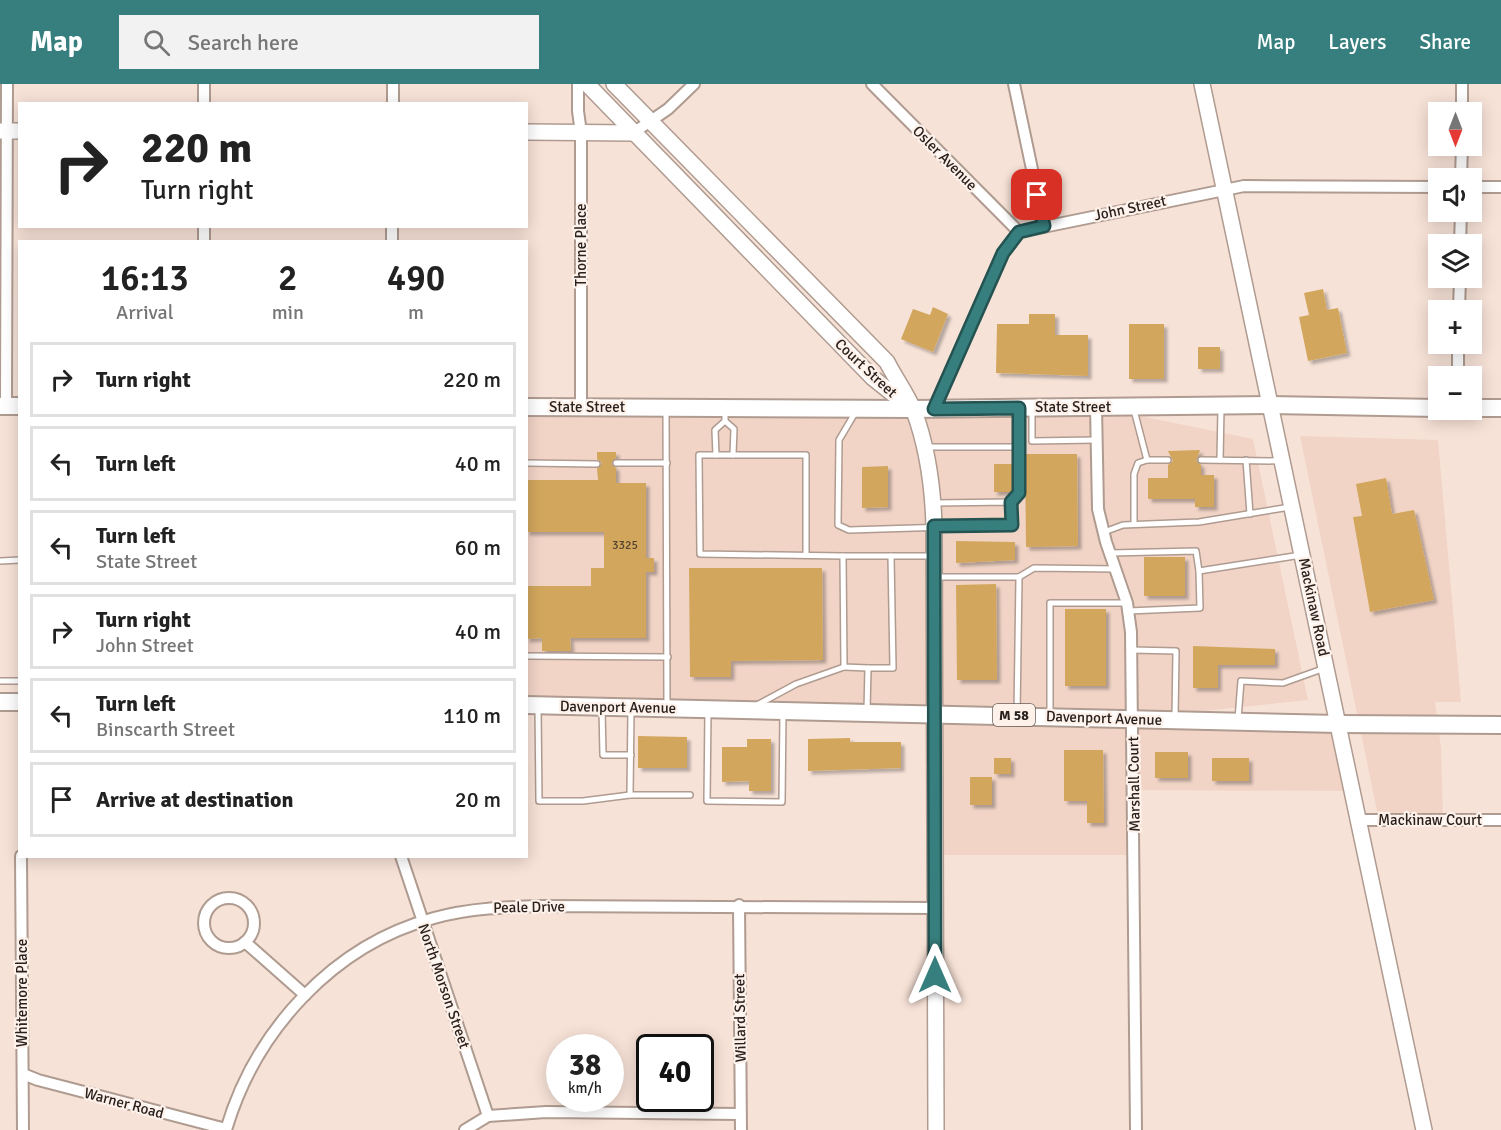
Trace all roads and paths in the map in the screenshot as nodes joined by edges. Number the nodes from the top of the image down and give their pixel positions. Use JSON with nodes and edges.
{"nodes":[{"id":1,"x":7,"y":84,"type":"edge"},
{"id":2,"x":204,"y":84,"type":"edge"},
{"id":3,"x":393,"y":84,"type":"edge"},
{"id":4,"x":578,"y":84,"type":"edge"},
{"id":5,"x":587,"y":84,"type":"edge"},
{"id":6,"x":615,"y":84,"type":"edge"},
{"id":7,"x":694,"y":84,"type":"edge"},
{"id":8,"x":872,"y":84,"type":"edge"},
{"id":9,"x":1014,"y":84,"type":"edge"},
{"id":10,"x":1202,"y":84,"type":"edge"},
{"id":11,"x":1462,"y":84,"type":"edge"},
{"id":12,"x":204,"y":102,"type":"edge"},
{"id":13,"x":393,"y":102,"type":"edge"},
{"id":14,"x":1462,"y":102,"type":"edge"},
{"id":15,"x":651,"y":121,"type":"junction"},
{"id":16,"x":9,"y":131,"type":"edge"},
{"id":17,"x":528,"y":132,"type":"edge"},
{"id":18,"x":581,"y":133,"type":"junction"},
{"id":19,"x":633,"y":133,"type":"junction"},
{"id":20,"x":1428,"y":187,"type":"edge"},
{"id":21,"x":1482,"y":187,"type":"edge"},
{"id":22,"x":1501,"y":187,"type":"edge"},
{"id":23,"x":1224,"y":189,"type":"junction"},
{"id":24,"x":1044,"y":226,"type":"junction"},
{"id":25,"x":1019,"y":232,"type":"junction"},
{"id":26,"x":1270,"y":405,"type":"junction"},
{"id":27,"x":8,"y":406,"type":"edge"},
{"id":28,"x":1221,"y":406,"type":"junction"},
{"id":29,"x":528,"y":407,"type":"edge"},
{"id":30,"x":581,"y":407,"type":"junction"},
{"id":31,"x":666,"y":407,"type":"junction"},
{"id":32,"x":1096,"y":407,"type":"junction"},
{"id":33,"x":1133,"y":407,"type":"junction"},
{"id":34,"x":1025,"y":408,"type":"junction"},
{"id":35,"x":1428,"y":408,"type":"edge"},
{"id":36,"x":1482,"y":408,"type":"edge"},
{"id":37,"x":1501,"y":408,"type":"edge"},
{"id":38,"x":858,"y":409,"type":"junction"},
{"id":39,"x":913,"y":409,"type":"junction"},
{"id":40,"x":934,"y":409,"type":"junction"},
{"id":41,"x":725,"y":414,"type":"junction"},
{"id":42,"x":1096,"y":440,"type":"junction"},
{"id":43,"x":925,"y":447,"type":"junction"},
{"id":44,"x":1019,"y":447,"type":"junction"},
{"id":45,"x":716,"y":455,"type":"junction"},
{"id":46,"x":733,"y":455,"type":"junction"},
{"id":47,"x":1147,"y":460,"type":"junction"},
{"id":48,"x":1168,"y":460,"type":"dead end"},
{"id":49,"x":1201,"y":460,"type":"dead end"},
{"id":50,"x":1220,"y":460,"type":"junction"},
{"id":51,"x":1246,"y":460,"type":"junction"},
{"id":52,"x":1282,"y":461,"type":"junction"},
{"id":53,"x":667,"y":462,"type":"junction"},
{"id":54,"x":528,"y":463,"type":"edge"},
{"id":55,"x":597,"y":464,"type":"dead end"},
{"id":56,"x":616,"y":464,"type":"dead end"},
{"id":57,"x":1011,"y":502,"type":"junction"},
{"id":58,"x":933,"y":503,"type":"junction"},
{"id":59,"x":1292,"y":507,"type":"junction"},
{"id":60,"x":1250,"y":514,"type":"junction"},
{"id":61,"x":1134,"y":524,"type":"junction"},
{"id":62,"x":934,"y":526,"type":"junction"},
{"id":63,"x":1104,"y":532,"type":"junction"},
{"id":64,"x":1111,"y":553,"type":"junction"},
{"id":65,"x":1302,"y":554,"type":"junction"},
{"id":66,"x":806,"y":555,"type":"junction"},
{"id":67,"x":843,"y":556,"type":"junction"},
{"id":68,"x":891,"y":556,"type":"junction"},
{"id":69,"x":934,"y":556,"type":"junction"},
{"id":70,"x":18,"y":560,"type":"edge"},
{"id":71,"x":0,"y":561,"type":"edge"},
{"id":72,"x":1117,"y":569,"type":"junction"},
{"id":73,"x":1199,"y":571,"type":"junction"},
{"id":74,"x":934,"y":576,"type":"junction"},
{"id":75,"x":1019,"y":578,"type":"junction"},
{"id":76,"x":1127,"y":607,"type":"junction"},
{"id":77,"x":1131,"y":650,"type":"junction"},
{"id":78,"x":528,"y":656,"type":"edge"},
{"id":79,"x":668,"y":657,"type":"junction"},
{"id":80,"x":844,"y":667,"type":"junction"},
{"id":81,"x":1327,"y":667,"type":"junction"},
{"id":82,"x":868,"y":668,"type":"junction"},
{"id":83,"x":0,"y":681,"type":"edge"},
{"id":84,"x":18,"y":681,"type":"edge"},
{"id":85,"x":0,"y":702,"type":"edge"},
{"id":86,"x":18,"y":702,"type":"edge"},
{"id":87,"x":532,"y":706,"type":"edge"},
{"id":88,"x":602,"y":707,"type":"junction"},
{"id":89,"x":631,"y":708,"type":"junction"},
{"id":90,"x":667,"y":708,"type":"junction"},
{"id":91,"x":708,"y":709,"type":"junction"},
{"id":92,"x":747,"y":710,"type":"junction"},
{"id":93,"x":783,"y":710,"type":"junction"},
{"id":94,"x":867,"y":712,"type":"junction"},
{"id":95,"x":934,"y":713,"type":"junction"},
{"id":96,"x":1017,"y":716,"type":"junction"},
{"id":97,"x":1050,"y":717,"type":"junction"},
{"id":98,"x":1133,"y":719,"type":"junction"},
{"id":99,"x":1175,"y":720,"type":"junction"},
{"id":100,"x":1238,"y":722,"type":"junction"},
{"id":101,"x":1339,"y":724,"type":"junction"},
{"id":102,"x":1501,"y":725,"type":"edge"},
{"id":103,"x":631,"y":755,"type":"junction"},
{"id":104,"x":630,"y":795,"type":"junction"},
{"id":105,"x":690,"y":795,"type":"dead end"},
{"id":106,"x":1360,"y":820,"type":"junction"},
{"id":107,"x":1501,"y":820,"type":"edge"},
{"id":108,"x":21,"y":858,"type":"edge"},
{"id":109,"x":402,"y":858,"type":"edge"},
{"id":110,"x":739,"y":905,"type":"junction"},
{"id":111,"x":935,"y":908,"type":"junction"},
{"id":112,"x":421,"y":921,"type":"junction"},
{"id":113,"x":245,"y":942,"type":"junction"},
{"id":114,"x":305,"y":995,"type":"junction"},
{"id":115,"x":23,"y":1074,"type":"junction"},
{"id":116,"x":740,"y":1114,"type":"junction"},
{"id":117,"x":488,"y":1116,"type":"junction"},
{"id":118,"x":226,"y":1129,"type":"edge"},
{"id":119,"x":23,"y":1130,"type":"edge"},
{"id":120,"x":465,"y":1130,"type":"edge"},
{"id":121,"x":741,"y":1130,"type":"edge"},
{"id":122,"x":936,"y":1130,"type":"edge"},
{"id":123,"x":1136,"y":1130,"type":"edge"},
{"id":124,"x":1424,"y":1130,"type":"edge"}],
"edges":[{"from":1,"to":16,"type":"street"},
{"from":2,"to":12,"type":"street"},
{"from":3,"to":13,"type":"street"},
{"from":4,"to":18,"type":"street","name":"Thorne Place"},
{"from":5,"to":19,"type":"street","name":"Court Street"},
{"from":6,"to":15,"type":"street","name":"Court Street"},
{"from":7,"to":15,"type":"street"},
{"from":8,"to":25,"type":"street","name":"Osler Avenue"},
{"from":9,"to":24,"type":"street"},
{"from":10,"to":23,"type":"street","name":"Mackinaw Road"},
{"from":11,"to":14,"type":"street"},
{"from":15,"to":19,"type":"street"},
{"from":15,"to":39,"type":"street","name":"Court Street"},
{"from":16,"to":27,"type":"street"},
{"from":17,"to":18,"type":"street"},
{"from":18,"to":19,"type":"street"},
{"from":18,"to":30,"type":"street","name":"Thorne Place"},
{"from":19,"to":39,"type":"street","name":"Court Street"},
{"from":20,"to":23,"type":"street","name":"John Street"},
{"from":21,"to":22,"type":"street"},
{"from":23,"to":24,"type":"street","name":"John Street"},
{"from":23,"to":26,"type":"street","name":"Mackinaw Road"},
{"from":24,"to":25,"type":"street","name":"John Street"},
{"from":25,"to":40,"type":"street"},
{"from":26,"to":28,"type":"main road","name":"State Street"},
{"from":26,"to":35,"type":"main road","name":"State Street"},
{"from":26,"to":52,"type":"street","name":"Mackinaw Road"},
{"from":28,"to":33,"type":"main road","name":"State Street"},
{"from":28,"to":50,"type":"lane"},
{"from":29,"to":30,"type":"main road","name":"State Street"},
{"from":30,"to":31,"type":"main road","name":"State Street"},
{"from":31,"to":41,"type":"main road","name":"State Street"},
{"from":31,"to":53,"type":"lane"},
{"from":32,"to":33,"type":"main road","name":"State Street"},
{"from":32,"to":34,"type":"main road","name":"State Street"},
{"from":32,"to":42,"type":"street","name":"Marshall Court"},
{"from":33,"to":47,"type":"lane"},
{"from":34,"to":40,"type":"main road","name":"State Street"},
{"from":34,"to":42,"type":"lane"},
{"from":34,"to":44,"type":"lane"},
{"from":36,"to":37,"type":"main road"},
{"from":38,"to":39,"type":"main road","name":"State Street"},
{"from":38,"to":41,"type":"main road","name":"State Street"},
{"from":38,"to":62,"type":"lane"},
{"from":39,"to":40,"type":"main road","name":"State Street"},
{"from":39,"to":43,"type":"street"},
{"from":41,"to":45,"type":"lane"},
{"from":41,"to":46,"type":"lane"},
{"from":42,"to":63,"type":"street","name":"Marshall Court"},
{"from":43,"to":44,"type":"lane"},
{"from":43,"to":58,"type":"street"},
{"from":44,"to":57,"type":"lane"},
{"from":45,"to":46,"type":"lane"},
{"from":45,"to":66,"type":"lane"},
{"from":46,"to":66,"type":"lane"},
{"from":47,"to":48,"type":"lane"},
{"from":47,"to":61,"type":"lane"},
{"from":49,"to":50,"type":"lane"},
{"from":50,"to":51,"type":"lane"},
{"from":51,"to":52,"type":"lane"},
{"from":51,"to":60,"type":"lane"},
{"from":52,"to":59,"type":"street","name":"Mackinaw Road"},
{"from":53,"to":56,"type":"lane"},
{"from":53,"to":79,"type":"lane"},
{"from":54,"to":55,"type":"lane"},
{"from":57,"to":58,"type":"lane"},
{"from":57,"to":62,"type":"lane"},
{"from":58,"to":62,"type":"street"},
{"from":59,"to":60,"type":"lane"},
{"from":59,"to":65,"type":"street","name":"Mackinaw Road"},
{"from":60,"to":61,"type":"lane"},
{"from":61,"to":63,"type":"lane"},
{"from":62,"to":69,"type":"street"},
{"from":63,"to":64,"type":"street","name":"Marshall Court"},
{"from":64,"to":72,"type":"street","name":"Marshall Court"},
{"from":64,"to":73,"type":"lane"},
{"from":65,"to":73,"type":"lane"},
{"from":65,"to":81,"type":"street","name":"Mackinaw Road"},
{"from":66,"to":67,"type":"lane"},
{"from":67,"to":68,"type":"lane"},
{"from":67,"to":80,"type":"lane"},
{"from":68,"to":69,"type":"lane"},
{"from":68,"to":82,"type":"lane"},
{"from":69,"to":74,"type":"street"},
{"from":70,"to":71,"type":"lane"},
{"from":72,"to":75,"type":"lane"},
{"from":72,"to":76,"type":"street","name":"Marshall Court"},
{"from":73,"to":76,"type":"lane"},
{"from":74,"to":75,"type":"lane"},
{"from":74,"to":95,"type":"street"},
{"from":75,"to":96,"type":"lane"},
{"from":76,"to":77,"type":"street","name":"Marshall Court"},
{"from":76,"to":97,"type":"lane"},
{"from":77,"to":98,"type":"street","name":"Marshall Court"},
{"from":77,"to":99,"type":"lane"},
{"from":78,"to":79,"type":"lane"},
{"from":79,"to":90,"type":"lane"},
{"from":80,"to":82,"type":"lane"},
{"from":80,"to":92,"type":"lane"},
{"from":81,"to":100,"type":"lane"},
{"from":81,"to":101,"type":"street","name":"Mackinaw Road"},
{"from":82,"to":94,"type":"lane"},
{"from":83,"to":84,"type":"lane"},
{"from":85,"to":86,"type":"main road"},
{"from":87,"to":88,"type":"main road","name":"Davenport Avenue","number":"M 58"},
{"from":87,"to":104,"type":"lane"},
{"from":88,"to":89,"type":"main road","name":"Davenport Avenue","number":"M 58"},
{"from":88,"to":103,"type":"lane"},
{"from":89,"to":90,"type":"main road","name":"Davenport Avenue","number":"M 58"},
{"from":89,"to":103,"type":"lane"},
{"from":90,"to":91,"type":"main road","name":"Davenport Avenue","number":"M 58"},
{"from":91,"to":92,"type":"main road","name":"Davenport Avenue","number":"M 58"},
{"from":91,"to":93,"type":"lane"},
{"from":92,"to":93,"type":"main road","name":"Davenport Avenue","number":"M 58"},
{"from":93,"to":94,"type":"main road","name":"Davenport Avenue","number":"M 58"},
{"from":94,"to":95,"type":"main road","name":"Davenport Avenue","number":"M 58"},
{"from":95,"to":96,"type":"main road","name":"Davenport Avenue","number":"M 58"},
{"from":95,"to":111,"type":"street"},
{"from":96,"to":97,"type":"main road","name":"Davenport Avenue","number":"M 58"},
{"from":97,"to":98,"type":"main road","name":"Davenport Avenue","number":"M 58"},
{"from":98,"to":99,"type":"main road","name":"Davenport Avenue","number":"M 58"},
{"from":98,"to":123,"type":"street","name":"Marshall Court"},
{"from":99,"to":100,"type":"main road","name":"Davenport Avenue","number":"M 58"},
{"from":100,"to":101,"type":"main road","name":"Davenport Avenue","number":"M 58"},
{"from":101,"to":102,"type":"main road","name":"Davenport Avenue","number":"M 58"},
{"from":101,"to":106,"type":"street","name":"Mackinaw Road"},
{"from":103,"to":104,"type":"lane"},
{"from":104,"to":105,"type":"lane"},
{"from":106,"to":107,"type":"street","name":"Mackinaw Court"},
{"from":106,"to":124,"type":"street","name":"Mackinaw Road"},
{"from":108,"to":115,"type":"street","name":"Whitemore Place"},
{"from":109,"to":112,"type":"street","name":"North Morson Street"},
{"from":110,"to":111,"type":"street","name":"Peale Drive"},
{"from":110,"to":112,"type":"street","name":"Peale Drive"},
{"from":110,"to":116,"type":"street","name":"Willard Street"},
{"from":111,"to":122,"type":"street"},
{"from":112,"to":114,"type":"street","name":"Peale Drive"},
{"from":112,"to":117,"type":"street","name":"North Morson Street"},
{"from":113,"to":113,"type":"street"},
{"from":113,"to":114,"type":"street"},
{"from":114,"to":118,"type":"street","name":"Peale Drive"},
{"from":115,"to":118,"type":"street","name":"Warner Road"},
{"from":115,"to":119,"type":"street","name":"Whitemore Place"},
{"from":116,"to":117,"type":"street"},
{"from":116,"to":121,"type":"street","name":"Willard Street"},
{"from":117,"to":120,"type":"street"}]}
